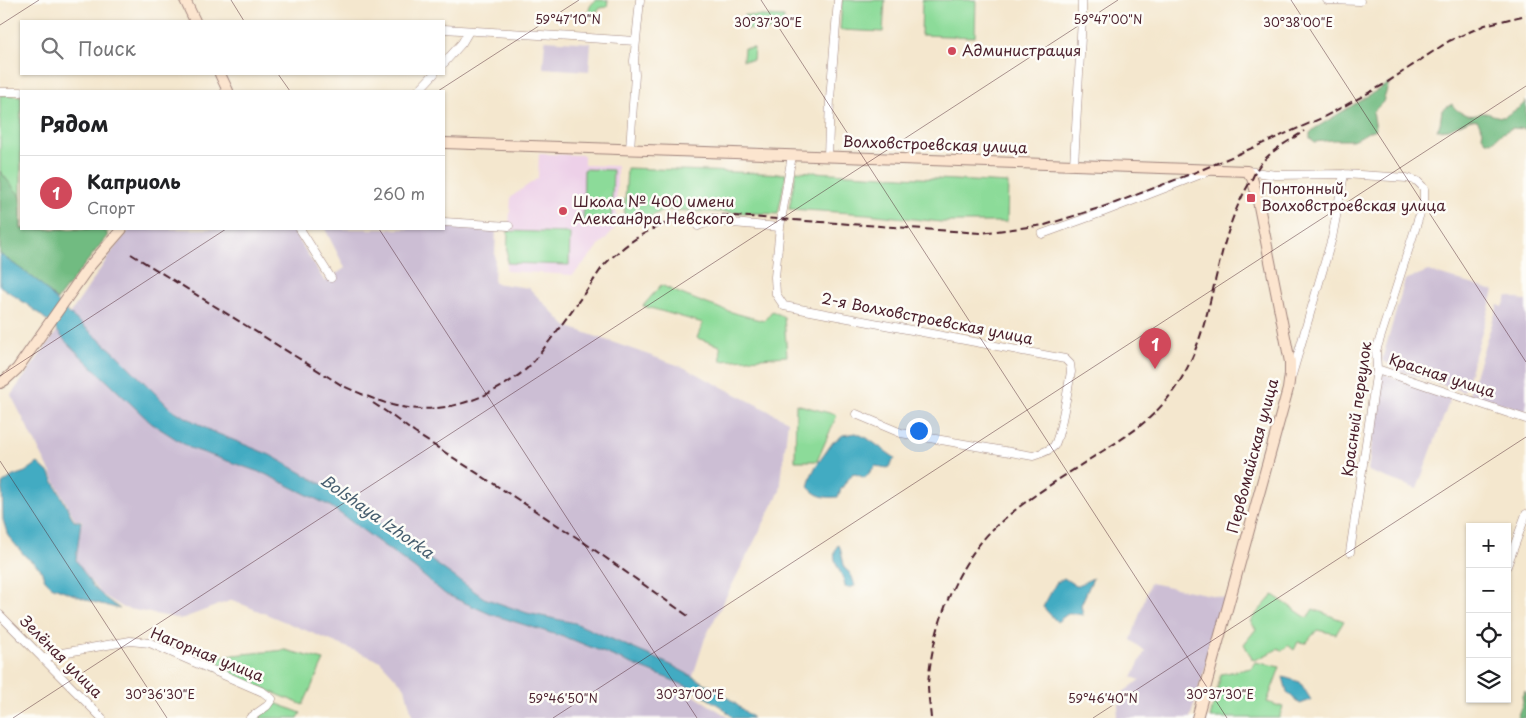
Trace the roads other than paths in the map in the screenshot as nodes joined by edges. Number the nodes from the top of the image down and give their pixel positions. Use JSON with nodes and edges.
{"nodes":[{"id":1,"x":185,"y":0,"type":"edge"},
{"id":2,"x":640,"y":0,"type":"edge"},
{"id":3,"x":838,"y":0,"type":"edge"},
{"id":4,"x":1082,"y":0,"type":"edge"},
{"id":5,"x":1327,"y":0,"type":"edge"},
{"id":6,"x":1360,"y":1,"type":"dead end"},
{"id":7,"x":195,"y":20,"type":"edge"},
{"id":8,"x":445,"y":29,"type":"edge"},
{"id":9,"x":469,"y":31,"type":"junction"},
{"id":10,"x":636,"y":41,"type":"junction"},
{"id":11,"x":445,"y":62,"type":"edge"},
{"id":12,"x":220,"y":75,"type":"edge"},
{"id":13,"x":433,"y":75,"type":"edge"},
{"id":14,"x":228,"y":90,"type":"edge"},
{"id":15,"x":419,"y":90,"type":"edge"},
{"id":16,"x":0,"y":92,"type":"edge"},
{"id":17,"x":20,"y":92,"type":"edge"},
{"id":18,"x":445,"y":143,"type":"edge"},
{"id":19,"x":630,"y":149,"type":"junction"},
{"id":20,"x":792,"y":155,"type":"junction"},
{"id":21,"x":828,"y":156,"type":"junction"},
{"id":22,"x":1074,"y":165,"type":"junction"},
{"id":23,"x":1212,"y":170,"type":"junction"},
{"id":24,"x":1246,"y":171,"type":"junction"},
{"id":25,"x":1344,"y":174,"type":"junction"},
{"id":26,"x":1422,"y":186,"type":"joint"},
{"id":27,"x":445,"y":222,"type":"edge"},
{"id":28,"x":509,"y":226,"type":"dead end"},
{"id":29,"x":698,"y":226,"type":"dead end"},
{"id":30,"x":780,"y":227,"type":"junction"},
{"id":31,"x":121,"y":230,"type":"edge"},
{"id":32,"x":301,"y":230,"type":"edge"},
{"id":33,"x":1042,"y":234,"type":"dead end"},
{"id":34,"x":330,"y":278,"type":"dead end"},
{"id":35,"x":1377,"y":369,"type":"junction"},
{"id":36,"x":0,"y":383,"type":"edge"},
{"id":37,"x":1288,"y":389,"type":"junction"},
{"id":38,"x":856,"y":414,"type":"dead end"},
{"id":39,"x":1526,"y":418,"type":"edge"},
{"id":40,"x":1526,"y":514,"type":"edge"},
{"id":41,"x":1350,"y":552,"type":"dead end"},
{"id":42,"x":1511,"y":555,"type":"edge"},
{"id":43,"x":0,"y":615,"type":"edge"},
{"id":44,"x":43,"y":659,"type":"junction"},
{"id":45,"x":102,"y":718,"type":"edge"},
{"id":46,"x":250,"y":718,"type":"edge"},
{"id":47,"x":1197,"y":718,"type":"edge"}],
"edges":[{"from":1,"to":7,"type":"street"},
{"from":2,"to":10,"type":"street"},
{"from":3,"to":21,"type":"street"},
{"from":4,"to":22,"type":"street"},
{"from":5,"to":6,"type":"street"},
{"from":8,"to":9,"type":"street"},
{"from":9,"to":10,"type":"street"},
{"from":9,"to":11,"type":"street"},
{"from":10,"to":19,"type":"street"},
{"from":12,"to":14,"type":"street"},
{"from":13,"to":15,"type":"street"},
{"from":16,"to":17,"type":"street"},
{"from":18,"to":19,"type":"street","name":"Волховстроевская улица"},
{"from":19,"to":20,"type":"street","name":"Волховстроевская улица"},
{"from":20,"to":21,"type":"street","name":"Волховстроевская улица"},
{"from":20,"to":30,"type":"street"},
{"from":21,"to":22,"type":"street","name":"Волховстроевская улица"},
{"from":22,"to":23,"type":"street","name":"Волховстроевская улица"},
{"from":23,"to":24,"type":"street","name":"Волховстроевская улица"},
{"from":23,"to":33,"type":"street"},
{"from":24,"to":25,"type":"street","name":"Волховстроевская улица"},
{"from":24,"to":37,"type":"street","name":"Первомайская улица"},
{"from":25,"to":26,"type":"street","name":"Волховстроевская улица"},
{"from":25,"to":37,"type":"street"},
{"from":26,"to":35,"type":"street","name":"Красный переулок"},
{"from":27,"to":28,"type":"street"},
{"from":29,"to":30,"type":"street"},
{"from":30,"to":38,"type":"street","name":"2-я Волховстроевская улица"},
{"from":31,"to":36,"type":"street"},
{"from":32,"to":34,"type":"street"},
{"from":35,"to":39,"type":"street","name":"Красная улица"},
{"from":35,"to":41,"type":"street","name":"Красный переулок"},
{"from":37,"to":47,"type":"street","name":"Первомайская улица"},
{"from":40,"to":42,"type":"street"},
{"from":43,"to":44,"type":"street","name":"Зелёная улица"},
{"from":44,"to":45,"type":"street","name":"Зелёная улица"},
{"from":44,"to":46,"type":"street","name":"Нагорная улица"}]}
